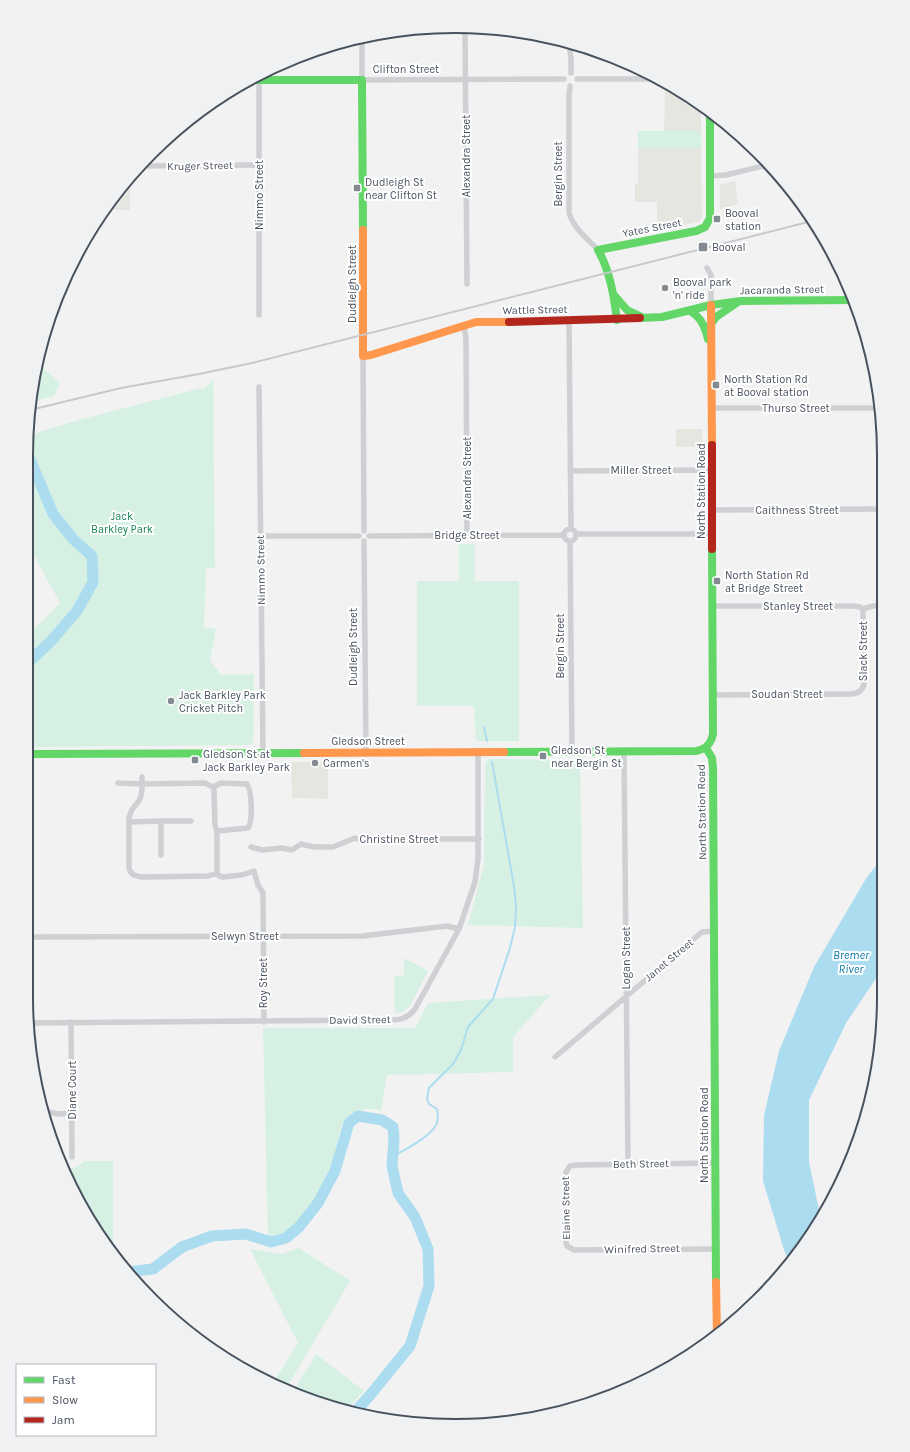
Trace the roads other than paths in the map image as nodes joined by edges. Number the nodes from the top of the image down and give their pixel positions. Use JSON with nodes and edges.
{"nodes":[{"id":1,"x":465,"y":33,"type":"edge"},
{"id":2,"x":362,"y":43,"type":"edge"},
{"id":3,"x":570,"y":49,"type":"edge"},
{"id":4,"x":571,"y":73,"type":"junction"},
{"id":5,"x":266,"y":78,"type":"edge"},
{"id":6,"x":465,"y":79,"type":"junction"},
{"id":7,"x":564,"y":79,"type":"junction"},
{"id":8,"x":577,"y":79,"type":"junction"},
{"id":9,"x":646,"y":79,"type":"edge"},
{"id":10,"x":362,"y":80,"type":"junction"},
{"id":11,"x":259,"y":82,"type":"edge"},
{"id":12,"x":570,"y":86,"type":"junction"},
{"id":13,"x":710,"y":119,"type":"edge"},
{"id":14,"x":259,"y":165,"type":"junction"},
{"id":15,"x":149,"y":166,"type":"edge"},
{"id":16,"x":762,"y":166,"type":"edge"},
{"id":17,"x":710,"y":176,"type":"junction"},
{"id":18,"x":598,"y":250,"type":"junction"},
{"id":19,"x":707,"y":268,"type":"dead end"},
{"id":20,"x":467,"y":284,"type":"dead end"},
{"id":21,"x":612,"y":293,"type":"junction"},
{"id":22,"x":847,"y":300,"type":"edge"},
{"id":23,"x":741,"y":301,"type":"junction"},
{"id":24,"x":711,"y":305,"type":"junction"},
{"id":25,"x":690,"y":311,"type":"junction"},
{"id":26,"x":259,"y":315,"type":"dead end"},
{"id":27,"x":646,"y":318,"type":"junction"},
{"id":28,"x":617,"y":320,"type":"junction"},
{"id":29,"x":569,"y":321,"type":"junction"},
{"id":30,"x":711,"y":324,"type":"junction"},
{"id":31,"x":464,"y":325,"type":"junction"},
{"id":32,"x":711,"y":345,"type":"junction"},
{"id":33,"x":363,"y":356,"type":"junction"},
{"id":34,"x":259,"y":387,"type":"dead end"},
{"id":35,"x":711,"y":408,"type":"junction"},
{"id":36,"x":874,"y":408,"type":"edge"},
{"id":37,"x":570,"y":470,"type":"junction"},
{"id":38,"x":712,"y":470,"type":"junction"},
{"id":39,"x":877,"y":509,"type":"edge"},
{"id":40,"x":712,"y":510,"type":"junction"},
{"id":41,"x":571,"y":528,"type":"junction"},
{"id":42,"x":364,"y":530,"type":"junction"},
{"id":43,"x":576,"y":534,"type":"junction"},
{"id":44,"x":712,"y":534,"type":"junction"},
{"id":45,"x":467,"y":535,"type":"junction"},
{"id":46,"x":564,"y":535,"type":"junction"},
{"id":47,"x":261,"y":536,"type":"junction"},
{"id":48,"x":358,"y":536,"type":"junction"},
{"id":49,"x":370,"y":536,"type":"junction"},
{"id":50,"x":364,"y":541,"type":"junction"},
{"id":51,"x":570,"y":541,"type":"junction"},
{"id":52,"x":713,"y":606,"type":"junction"},
{"id":53,"x":877,"y":606,"type":"edge"},
{"id":54,"x":863,"y":609,"type":"junction"},
{"id":55,"x":860,"y":691,"type":"joint"},
{"id":56,"x":713,"y":694,"type":"junction"},
{"id":57,"x":706,"y":748,"type":"junction"},
{"id":58,"x":478,"y":751,"type":"junction"},
{"id":59,"x":572,"y":751,"type":"junction"},
{"id":60,"x":366,"y":752,"type":"junction"},
{"id":61,"x":624,"y":752,"type":"junction"},
{"id":62,"x":263,"y":753,"type":"junction"},
{"id":63,"x":33,"y":754,"type":"edge"},
{"id":64,"x":142,"y":777,"type":"dead end"},
{"id":65,"x":118,"y":783,"type":"dead end"},
{"id":66,"x":142,"y":784,"type":"junction"},
{"id":67,"x":213,"y":787,"type":"junction"},
{"id":68,"x":161,"y":821,"type":"junction"},
{"id":69,"x":191,"y":821,"type":"dead end"},
{"id":70,"x":129,"y":822,"type":"junction"},
{"id":71,"x":217,"y":831,"type":"junction"},
{"id":72,"x":479,"y":839,"type":"junction"},
{"id":73,"x":251,"y":847,"type":"dead end"},
{"id":74,"x":161,"y":855,"type":"dead end"},
{"id":75,"x":217,"y":873,"type":"junction"},
{"id":76,"x":459,"y":929,"type":"junction"},
{"id":77,"x":714,"y":931,"type":"junction"},
{"id":78,"x":263,"y":936,"type":"junction"},
{"id":79,"x":33,"y":937,"type":"edge"},
{"id":80,"x":626,"y":997,"type":"junction"},
{"id":81,"x":34,"y":1022,"type":"edge"},
{"id":82,"x":71,"y":1022,"type":"junction"},
{"id":83,"x":264,"y":1022,"type":"junction"},
{"id":84,"x":555,"y":1058,"type":"dead end"},
{"id":85,"x":49,"y":1112,"type":"edge"},
{"id":86,"x":72,"y":1113,"type":"junction"},
{"id":87,"x":72,"y":1157,"type":"dead end"},
{"id":88,"x":715,"y":1163,"type":"junction"},
{"id":89,"x":628,"y":1164,"type":"junction"},
{"id":90,"x":568,"y":1168,"type":"joint"},
{"id":91,"x":569,"y":1248,"type":"joint"},
{"id":92,"x":715,"y":1248,"type":"junction"},
{"id":93,"x":718,"y":1327,"type":"edge"}],
"edges":[{"from":1,"to":6,"type":"street","name":"Alexandra Street"},
{"from":2,"to":10,"type":"street","name":"Dudleigh Street"},
{"from":3,"to":4,"type":"street"},
{"from":4,"to":7,"type":"street"},
{"from":4,"to":8,"type":"street"},
{"from":5,"to":10,"type":"street","name":"Clifton Street"},
{"from":6,"to":7,"type":"street","name":"Clifton Street"},
{"from":6,"to":10,"type":"street","name":"Clifton Street"},
{"from":6,"to":20,"type":"street","name":"Alexandra Street"},
{"from":7,"to":12,"type":"street"},
{"from":8,"to":9,"type":"street"},
{"from":8,"to":12,"type":"street"},
{"from":10,"to":33,"type":"street","name":"Dudleigh Street"},
{"from":11,"to":14,"type":"street","name":"Nimmo Street"},
{"from":12,"to":18,"type":"street","name":"Bergin Street"},
{"from":13,"to":17,"type":"street"},
{"from":14,"to":15,"type":"street","name":"Kruger Street"},
{"from":14,"to":26,"type":"street","name":"Nimmo Street"},
{"from":16,"to":17,"type":"street"},
{"from":17,"to":18,"type":"street","name":"Yates Street"},
{"from":18,"to":21,"type":"street","name":"Bergin Street"},
{"from":19,"to":24,"type":"street","name":"North Station Road"},
{"from":21,"to":27,"type":"street"},
{"from":21,"to":28,"type":"street","name":"Bergin Street"},
{"from":22,"to":23,"type":"street","name":"Jacaranda Street"},
{"from":23,"to":24,"type":"street","name":"Jacaranda Street"},
{"from":23,"to":30,"type":"street"},
{"from":24,"to":25,"type":"street","name":"Wattle Street"},
{"from":24,"to":30,"type":"street","name":"North Station Road"},
{"from":25,"to":27,"type":"street","name":"Wattle Street"},
{"from":25,"to":32,"type":"street"},
{"from":27,"to":28,"type":"street","name":"Wattle Street"},
{"from":28,"to":29,"type":"street","name":"Wattle Street"},
{"from":29,"to":31,"type":"street","name":"Wattle Street"},
{"from":29,"to":37,"type":"street"},
{"from":30,"to":32,"type":"street","name":"North Station Road"},
{"from":31,"to":33,"type":"street","name":"Wattle Street"},
{"from":31,"to":45,"type":"street","name":"Alexandra Street"},
{"from":32,"to":35,"type":"street","name":"North Station Road"},
{"from":33,"to":42,"type":"street","name":"Dudleigh Street"},
{"from":34,"to":47,"type":"street","name":"Nimmo Street"},
{"from":35,"to":36,"type":"street","name":"Thurso Street"},
{"from":35,"to":38,"type":"street","name":"North Station Road"},
{"from":37,"to":38,"type":"street","name":"Miller Street"},
{"from":37,"to":41,"type":"street"},
{"from":38,"to":40,"type":"street","name":"North Station Road"},
{"from":39,"to":40,"type":"street","name":"Caithness Street"},
{"from":40,"to":44,"type":"street","name":"North Station Road"},
{"from":41,"to":43,"type":"street"},
{"from":41,"to":46,"type":"street"},
{"from":42,"to":48,"type":"street"},
{"from":42,"to":49,"type":"street"},
{"from":43,"to":44,"type":"street"},
{"from":43,"to":51,"type":"street"},
{"from":44,"to":52,"type":"street","name":"North Station Road"},
{"from":45,"to":46,"type":"street","name":"Bridge Street"},
{"from":45,"to":49,"type":"street","name":"Bridge Street"},
{"from":46,"to":51,"type":"street"},
{"from":47,"to":48,"type":"street"},
{"from":47,"to":62,"type":"street","name":"Nimmo Street"},
{"from":48,"to":50,"type":"street"},
{"from":49,"to":50,"type":"street"},
{"from":50,"to":60,"type":"street","name":"Dudleigh Street"},
{"from":51,"to":59,"type":"street","name":"Bergin Street"},
{"from":52,"to":54,"type":"street","name":"Stanley Street"},
{"from":52,"to":56,"type":"street","name":"North Station Road"},
{"from":53,"to":54,"type":"street","name":"Stanley Street"},
{"from":54,"to":55,"type":"street","name":"Slack Street"},
{"from":55,"to":56,"type":"street","name":"Soudan Street"},
{"from":56,"to":57,"type":"street","name":"North Station Road"},
{"from":57,"to":61,"type":"street","name":"Gledson Street"},
{"from":57,"to":77,"type":"street","name":"North Station Road"},
{"from":58,"to":59,"type":"street","name":"Gledson Street"},
{"from":58,"to":60,"type":"street","name":"Gledson Street"},
{"from":58,"to":72,"type":"street","name":"David Street"},
{"from":59,"to":61,"type":"street","name":"Gledson Street"},
{"from":60,"to":62,"type":"street","name":"Gledson Street"},
{"from":61,"to":80,"type":"street","name":"Logan Street"},
{"from":62,"to":63,"type":"street","name":"Gledson Street"},
{"from":64,"to":66,"type":"street"},
{"from":65,"to":66,"type":"street"},
{"from":66,"to":67,"type":"street"},
{"from":66,"to":70,"type":"street"},
{"from":67,"to":71,"type":"street"},
{"from":67,"to":71,"type":"street"},
{"from":68,"to":69,"type":"street"},
{"from":68,"to":70,"type":"street"},
{"from":68,"to":74,"type":"street"},
{"from":70,"to":75,"type":"street"},
{"from":71,"to":75,"type":"street"},
{"from":72,"to":73,"type":"street","name":"Christine Street"},
{"from":72,"to":76,"type":"street","name":"David Street"},
{"from":75,"to":78,"type":"street","name":"Roy Street"},
{"from":76,"to":78,"type":"street","name":"Selwyn Street"},
{"from":76,"to":83,"type":"street","name":"David Street"},
{"from":77,"to":80,"type":"street","name":"Janet Street"},
{"from":77,"to":88,"type":"street","name":"North Station Road"},
{"from":78,"to":79,"type":"street","name":"Selwyn Street"},
{"from":78,"to":83,"type":"street","name":"Roy Street"},
{"from":80,"to":84,"type":"street","name":"Janet Street"},
{"from":80,"to":89,"type":"street","name":"Logan Street"},
{"from":81,"to":82,"type":"street","name":"David Street"},
{"from":82,"to":83,"type":"street","name":"David Street"},
{"from":82,"to":86,"type":"street","name":"Diane Court"},
{"from":85,"to":86,"type":"street"},
{"from":86,"to":87,"type":"street","name":"Diane Court"},
{"from":88,"to":89,"type":"street","name":"Beth Street"},
{"from":88,"to":92,"type":"street","name":"North Station Road"},
{"from":89,"to":90,"type":"street","name":"Beth Street"},
{"from":90,"to":91,"type":"street","name":"Elaine Street"},
{"from":91,"to":92,"type":"street","name":"Winifred Street"},
{"from":92,"to":93,"type":"street","name":"North Station Road"}]}
